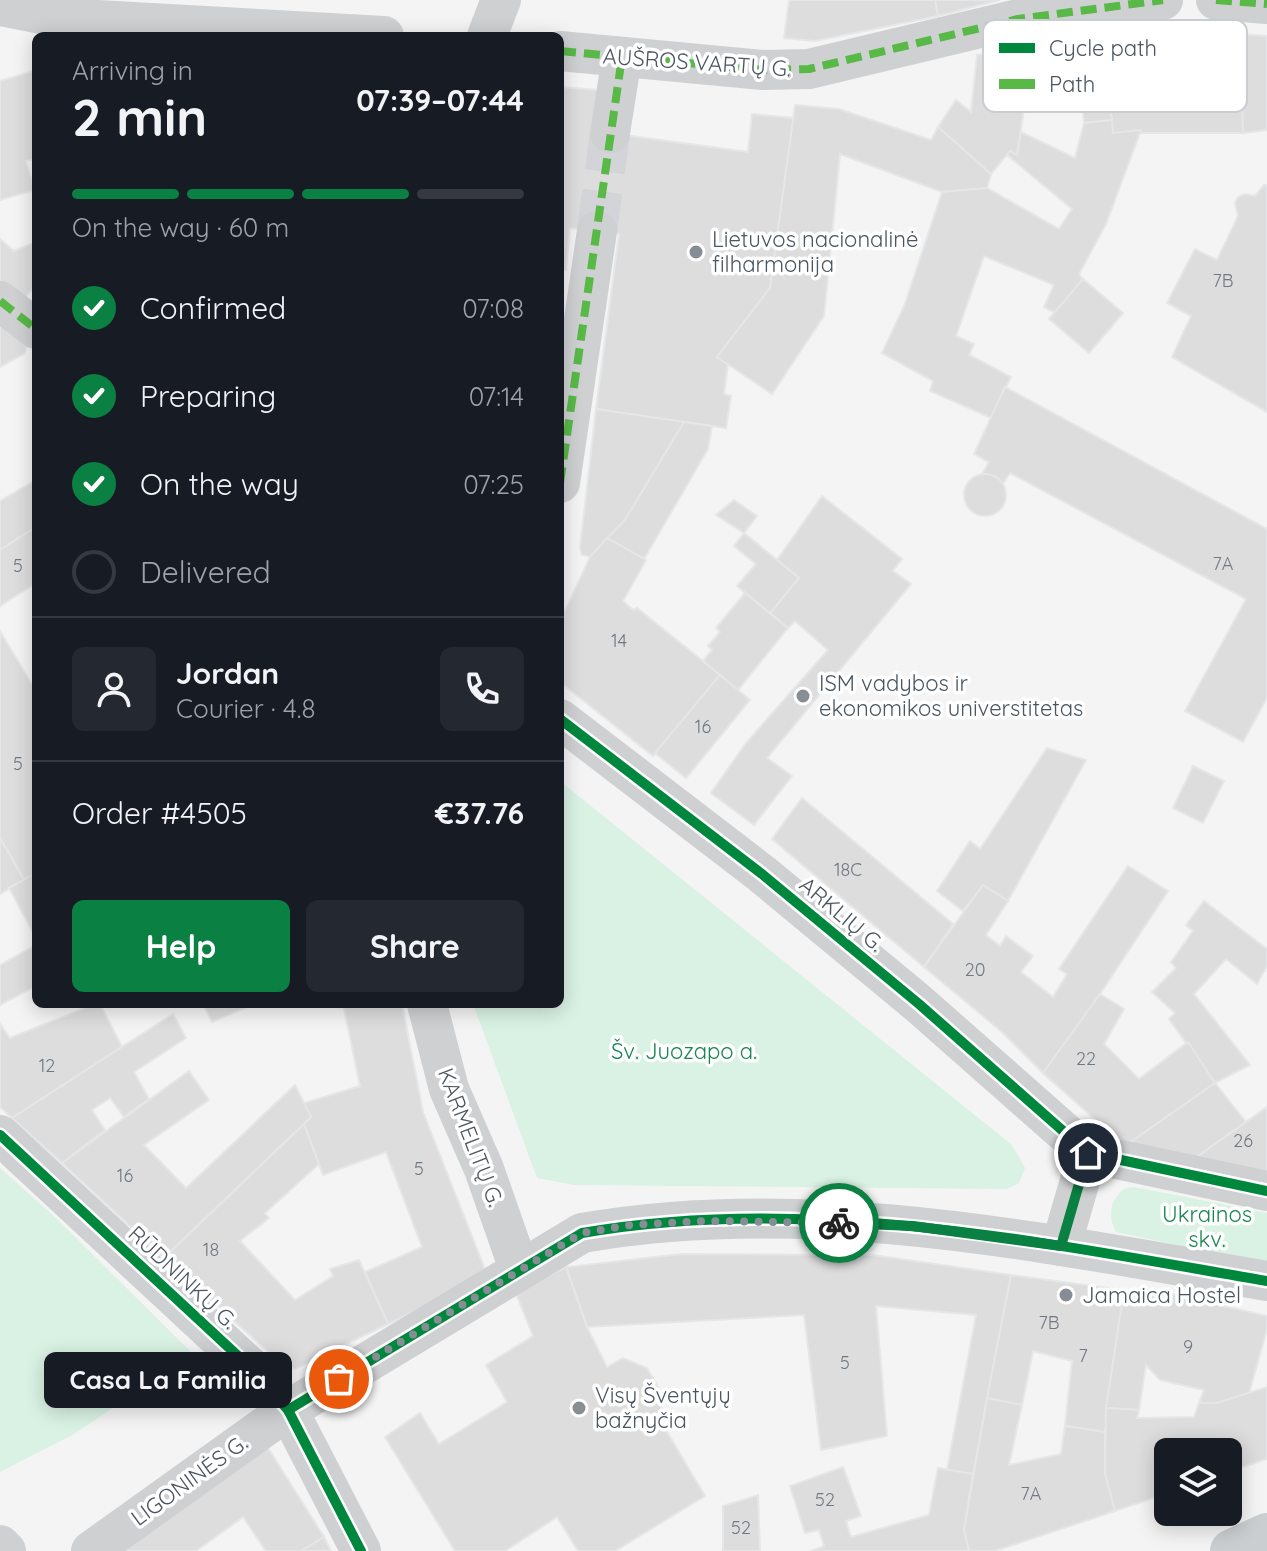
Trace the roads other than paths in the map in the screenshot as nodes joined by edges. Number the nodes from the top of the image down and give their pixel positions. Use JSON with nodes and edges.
{"nodes":[{"id":1,"x":501,"y":0,"type":"edge"},
{"id":2,"x":1163,"y":0,"type":"edge"},
{"id":3,"x":1216,"y":0,"type":"edge"},
{"id":4,"x":1267,"y":4,"type":"edge"},
{"id":5,"x":0,"y":6,"type":"edge"},
{"id":6,"x":62,"y":18,"type":"junction"},
{"id":7,"x":1014,"y":20,"type":"edge"},
{"id":8,"x":983,"y":27,"type":"edge"},
{"id":9,"x":312,"y":32,"type":"edge"},
{"id":10,"x":489,"y":32,"type":"edge"},
{"id":11,"x":0,"y":35,"type":"edge"},
{"id":12,"x":564,"y":51,"type":"edge"},
{"id":13,"x":622,"y":57,"type":"junction"},
{"id":14,"x":610,"y":133,"type":"tunnel mouth"},
{"id":15,"x":597,"y":231,"type":"tunnel mouth"},
{"id":16,"x":0,"y":301,"type":"edge"},
{"id":17,"x":32,"y":326,"type":"edge"},
{"id":18,"x":564,"y":456,"type":"edge"},
{"id":19,"x":564,"y":722,"type":"edge"},
{"id":20,"x":428,"y":1008,"type":"edge"},
{"id":21,"x":0,"y":1135,"type":"edge"},
{"id":22,"x":1088,"y":1153,"type":"junction"},
{"id":23,"x":1267,"y":1191,"type":"edge"},
{"id":24,"x":1061,"y":1246,"type":"junction"},
{"id":25,"x":519,"y":1269,"type":"junction"},
{"id":26,"x":1267,"y":1281,"type":"edge"},
{"id":27,"x":288,"y":1410,"type":"junction"},
{"id":28,"x":1267,"y":1535,"type":"edge"},
{"id":29,"x":0,"y":1545,"type":"edge"},
{"id":30,"x":6,"y":1551,"type":"edge"},
{"id":31,"x":91,"y":1551,"type":"edge"},
{"id":32,"x":361,"y":1551,"type":"edge"},
{"id":33,"x":1232,"y":1551,"type":"edge"}],
"edges":[{"from":1,"to":10,"type":"street"},
{"from":2,"to":7,"type":"street","name":"AUŠROS VARTŲ G."},
{"from":3,"to":4,"type":"street"},
{"from":5,"to":6,"type":"street"},
{"from":6,"to":9,"type":"street"},
{"from":6,"to":11,"type":"street"},
{"from":8,"to":13,"type":"street","name":"AUŠROS VARTŲ G."},
{"from":12,"to":13,"type":"street","name":"AUŠROS VARTŲ G."},
{"from":13,"to":14,"type":"street"},
{"from":15,"to":18,"type":"street"},
{"from":16,"to":17,"type":"street"},
{"from":19,"to":22,"type":"street","name":"ARKLIŲ G."},
{"from":20,"to":25,"type":"street","name":"KARMELITŲ G."},
{"from":21,"to":27,"type":"street","name":"RŪDNINKŲ G."},
{"from":22,"to":23,"type":"street"},
{"from":22,"to":24,"type":"street"},
{"from":24,"to":25,"type":"street","name":"LIGONINĖS G."},
{"from":24,"to":26,"type":"street","name":"LIGONINĖS G."},
{"from":25,"to":27,"type":"street","name":"LIGONINĖS G."},
{"from":27,"to":31,"type":"street","name":"LIGONINĖS G."},
{"from":27,"to":32,"type":"street","name":"RŪDNINKŲ G."},
{"from":28,"to":33,"type":"main road"},
{"from":29,"to":30,"type":"street"}]}
